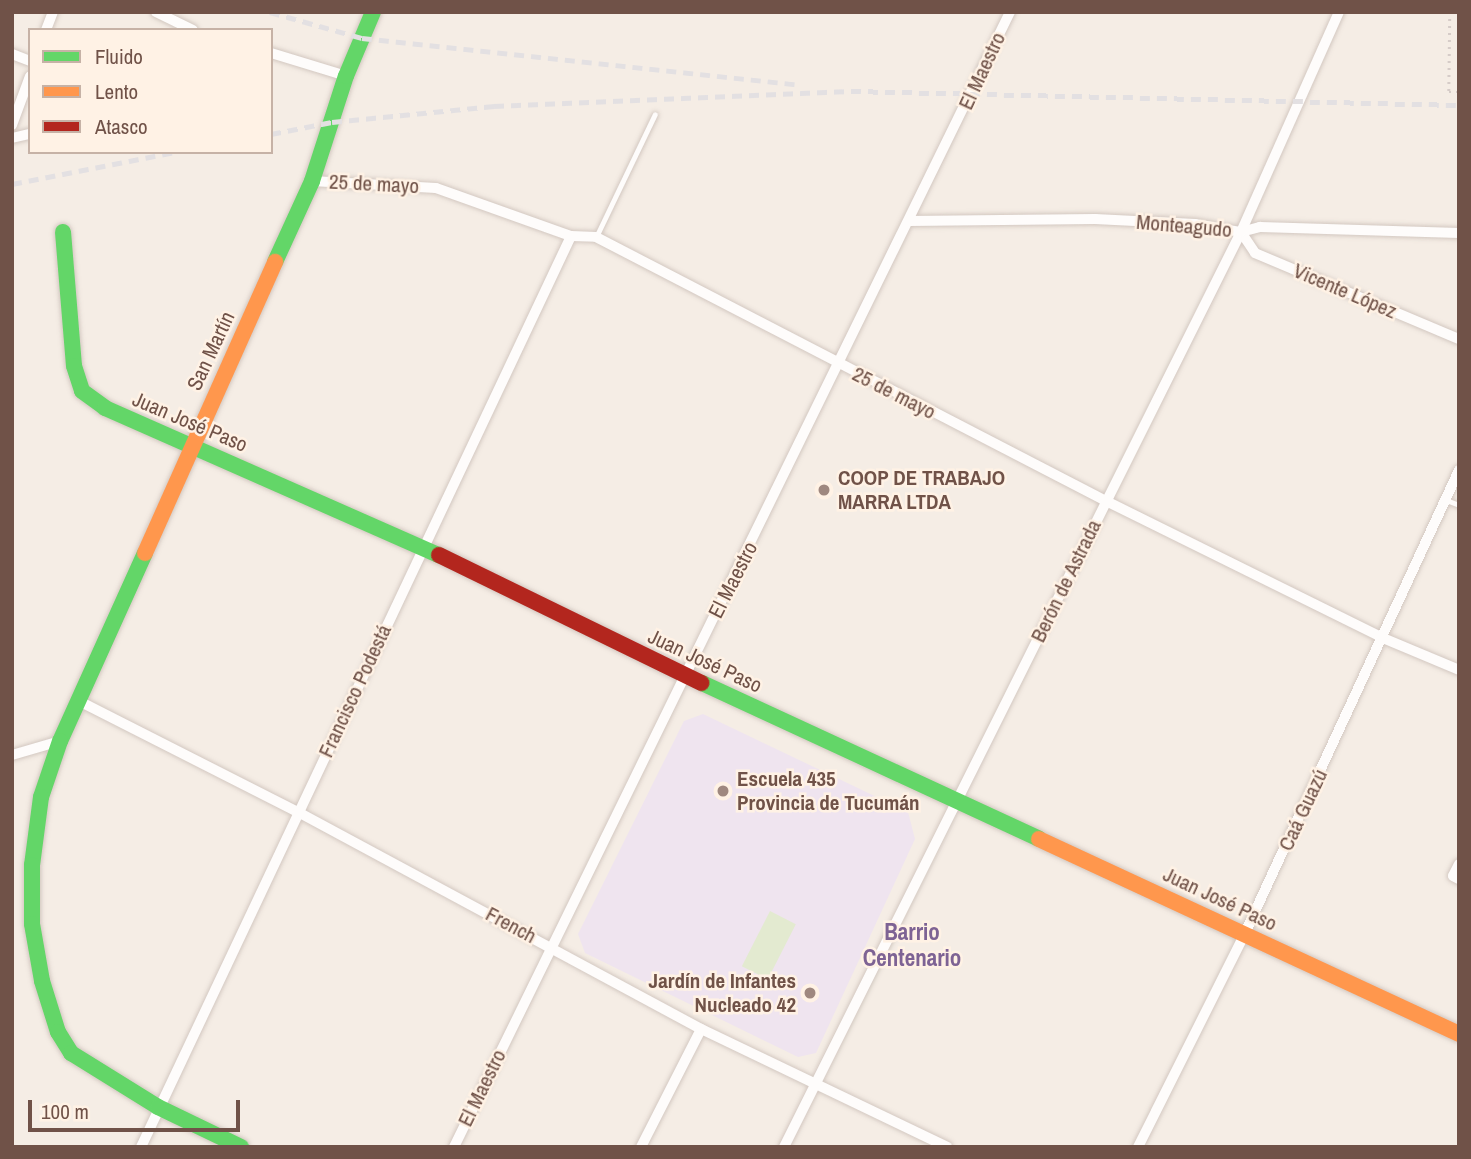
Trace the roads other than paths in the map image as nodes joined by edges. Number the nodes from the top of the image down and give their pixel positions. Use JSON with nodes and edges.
{"nodes":[{"id":1,"x":156,"y":12,"type":"edge"},
{"id":2,"x":1010,"y":12,"type":"edge"},
{"id":3,"x":1339,"y":12,"type":"edge"},
{"id":4,"x":370,"y":13,"type":"edge"},
{"id":5,"x":189,"y":28,"type":"edge"},
{"id":6,"x":273,"y":54,"type":"edge"},
{"id":7,"x":346,"y":76,"type":"junction"},
{"id":8,"x":28,"y":81,"type":"edge"},
{"id":9,"x":655,"y":114,"type":"dead end"},
{"id":10,"x":12,"y":125,"type":"edge"},
{"id":11,"x":312,"y":181,"type":"junction"},
{"id":12,"x":909,"y":221,"type":"junction"},
{"id":13,"x":63,"y":232,"type":"dead end"},
{"id":14,"x":1241,"y":232,"type":"junction"},
{"id":15,"x":1459,"y":233,"type":"edge"},
{"id":16,"x":571,"y":236,"type":"junction"},
{"id":17,"x":596,"y":237,"type":"junction"},
{"id":18,"x":1459,"y":339,"type":"edge"},
{"id":19,"x":840,"y":366,"type":"junction"},
{"id":20,"x":191,"y":444,"type":"junction"},
{"id":21,"x":1459,"y":470,"type":"edge"},
{"id":22,"x":1446,"y":500,"type":"junction"},
{"id":23,"x":1106,"y":501,"type":"junction"},
{"id":24,"x":1459,"y":505,"type":"edge"},
{"id":25,"x":422,"y":547,"type":"junction"},
{"id":26,"x":1383,"y":638,"type":"junction"},
{"id":27,"x":1459,"y":670,"type":"edge"},
{"id":28,"x":685,"y":675,"type":"junction"},
{"id":29,"x":77,"y":700,"type":"junction"},
{"id":30,"x":60,"y":741,"type":"junction"},
{"id":31,"x":12,"y":755,"type":"edge"},
{"id":32,"x":956,"y":802,"type":"junction"},
{"id":33,"x":298,"y":812,"type":"junction"},
{"id":34,"x":1459,"y":864,"type":"edge"},
{"id":35,"x":1459,"y":879,"type":"edge"},
{"id":36,"x":1245,"y":933,"type":"junction"},
{"id":37,"x":550,"y":946,"type":"junction"},
{"id":38,"x":701,"y":1028,"type":"junction"},
{"id":39,"x":1459,"y":1034,"type":"edge"},
{"id":40,"x":814,"y":1084,"type":"junction"},
{"id":41,"x":158,"y":1107,"type":"junction"},
{"id":42,"x":141,"y":1147,"type":"edge"},
{"id":43,"x":241,"y":1147,"type":"edge"},
{"id":44,"x":453,"y":1147,"type":"edge"},
{"id":45,"x":641,"y":1147,"type":"edge"},
{"id":46,"x":783,"y":1147,"type":"edge"},
{"id":47,"x":947,"y":1147,"type":"edge"},
{"id":48,"x":1138,"y":1147,"type":"edge"}],
"edges":[{"from":1,"to":5,"type":"street"},
{"from":2,"to":12,"type":"street","name":"El Maestro"},
{"from":3,"to":14,"type":"street","name":"Berón de Astrada"},
{"from":4,"to":7,"type":"street","name":"San Martín"},
{"from":6,"to":7,"type":"street"},
{"from":7,"to":11,"type":"street","name":"San Martín"},
{"from":8,"to":10,"type":"street"},
{"from":9,"to":17,"type":"lane"},
{"from":11,"to":16,"type":"street","name":"25 de mayo"},
{"from":11,"to":20,"type":"street","name":"San Martín"},
{"from":12,"to":14,"type":"street","name":"Monteagudo"},
{"from":12,"to":19,"type":"street","name":"El Maestro"},
{"from":13,"to":20,"type":"street","name":"Juan José Paso"},
{"from":14,"to":15,"type":"street","name":"Monteagudo"},
{"from":14,"to":18,"type":"street","name":"Vicente López"},
{"from":14,"to":23,"type":"street","name":"Berón de Astrada"},
{"from":16,"to":17,"type":"street","name":"25 de mayo"},
{"from":16,"to":25,"type":"street","name":"Francisco Podestá"},
{"from":17,"to":19,"type":"street","name":"25 de mayo"},
{"from":19,"to":23,"type":"street","name":"25 de mayo"},
{"from":19,"to":28,"type":"street","name":"El Maestro"},
{"from":20,"to":25,"type":"street","name":"Juan José Paso"},
{"from":20,"to":29,"type":"street","name":"San Martín"},
{"from":21,"to":22,"type":"street","name":"Caá Guazú"},
{"from":22,"to":24,"type":"lane"},
{"from":22,"to":26,"type":"street","name":"Caá Guazú"},
{"from":23,"to":26,"type":"street","name":"25 de mayo"},
{"from":23,"to":32,"type":"street","name":"Berón de Astrada"},
{"from":25,"to":28,"type":"street","name":"Juan José Paso"},
{"from":25,"to":33,"type":"street","name":"Francisco Podestá"},
{"from":26,"to":27,"type":"street","name":"25 de mayo"},
{"from":26,"to":36,"type":"street","name":"Caá Guazú"},
{"from":28,"to":32,"type":"street","name":"Juan José Paso"},
{"from":28,"to":37,"type":"street","name":"El Maestro"},
{"from":29,"to":30,"type":"street","name":"San Martín"},
{"from":29,"to":33,"type":"street","name":"French"},
{"from":30,"to":31,"type":"street"},
{"from":30,"to":41,"type":"street","name":"San Martín"},
{"from":32,"to":36,"type":"street","name":"Juan José Paso"},
{"from":32,"to":40,"type":"street","name":"Berón de Astrada"},
{"from":33,"to":37,"type":"street","name":"French"},
{"from":33,"to":41,"type":"street","name":"Francisco Podestá"},
{"from":34,"to":35,"type":"street"},
{"from":36,"to":39,"type":"street","name":"Juan José Paso"},
{"from":36,"to":48,"type":"street","name":"Caá Guazú"},
{"from":37,"to":38,"type":"street","name":"French"},
{"from":37,"to":44,"type":"street","name":"El Maestro"},
{"from":38,"to":40,"type":"street","name":"French"},
{"from":38,"to":45,"type":"street"},
{"from":40,"to":46,"type":"street","name":"Berón de Astrada"},
{"from":40,"to":47,"type":"street","name":"French"},
{"from":41,"to":42,"type":"street","name":"Francisco Podestá"},
{"from":41,"to":43,"type":"street","name":"San Martín"}]}
